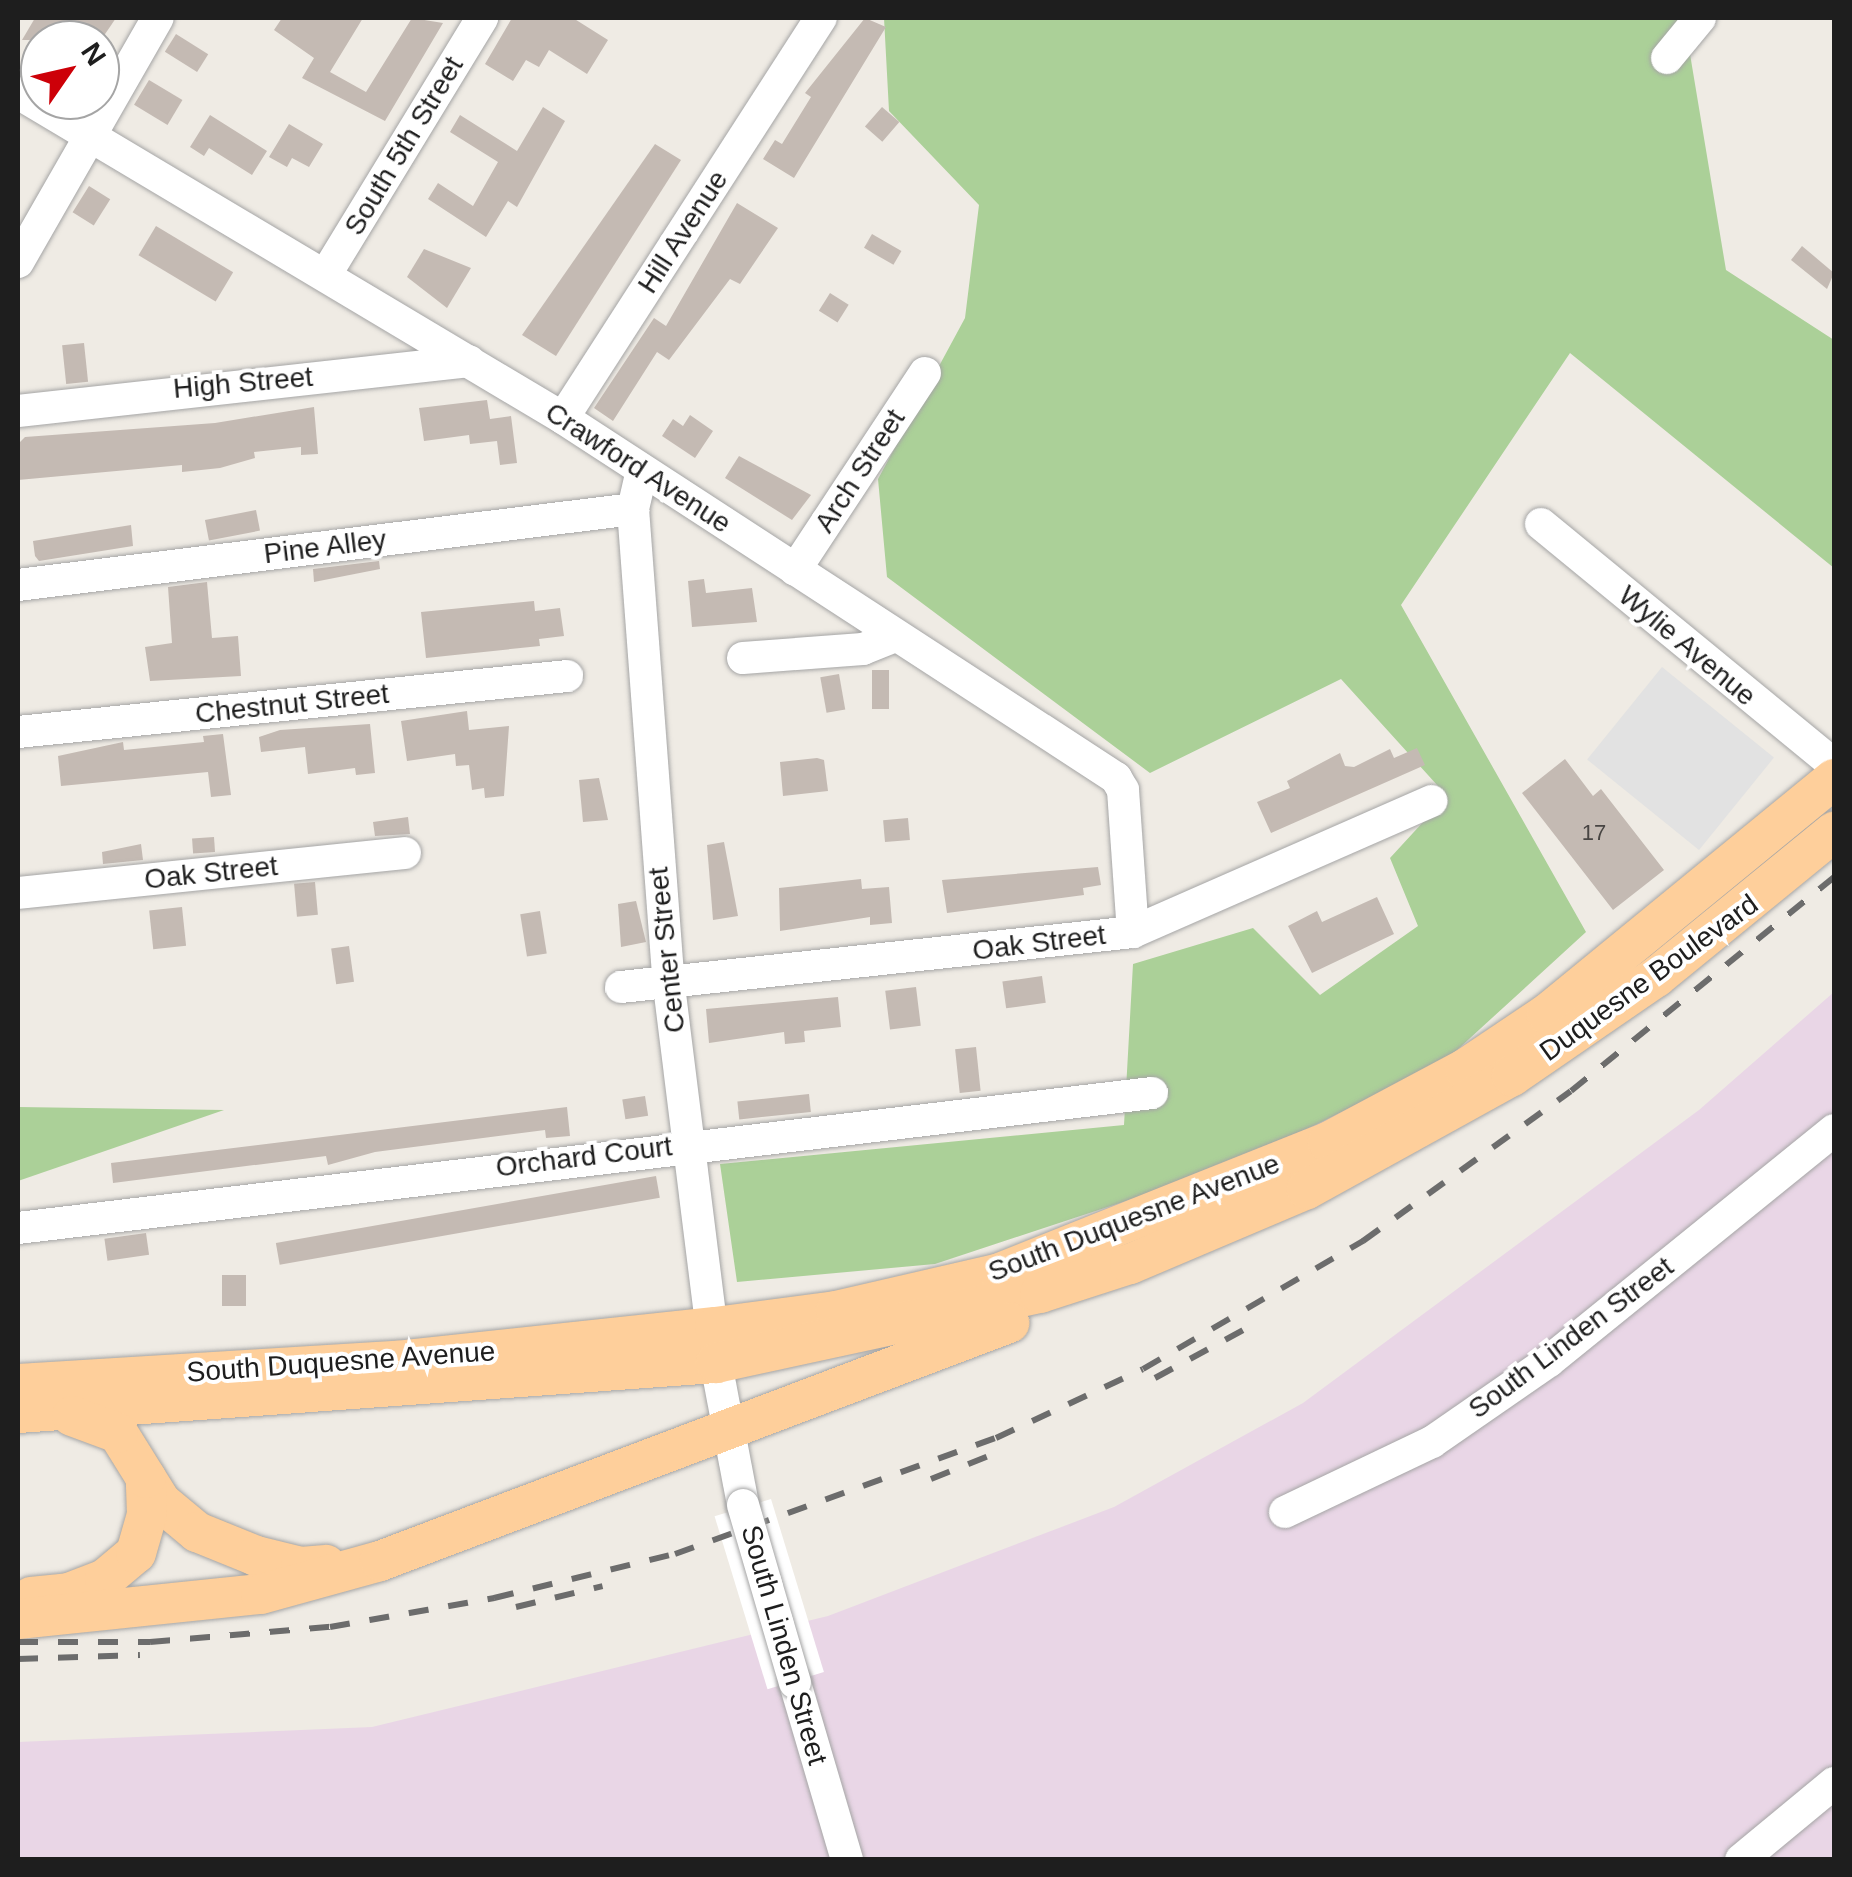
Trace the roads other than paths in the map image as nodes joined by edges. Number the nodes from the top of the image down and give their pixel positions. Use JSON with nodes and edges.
{"nodes":[{"id":1,"x":158,"y":18,"type":"edge"},
{"id":2,"x":482,"y":18,"type":"edge"},
{"id":3,"x":1700,"y":18,"type":"edge"},
{"id":4,"x":812,"y":31,"type":"edge"},
{"id":5,"x":1666,"y":58,"type":"dead end"},
{"id":6,"x":18,"y":93,"type":"edge"},
{"id":7,"x":92,"y":132,"type":"junction"},
{"id":8,"x":18,"y":262,"type":"edge"},
{"id":9,"x":326,"y":274,"type":"junction"},
{"id":10,"x":469,"y":361,"type":"junction"},
{"id":11,"x":925,"y":373,"type":"dead end"},
{"id":12,"x":18,"y":411,"type":"edge"},
{"id":13,"x":563,"y":418,"type":"junction"},
{"id":14,"x":642,"y":470,"type":"junction"},
{"id":15,"x":634,"y":509,"type":"junction"},
{"id":16,"x":1541,"y":524,"type":"dead end"},
{"id":17,"x":795,"y":570,"type":"junction"},
{"id":18,"x":18,"y":585,"type":"edge"},
{"id":19,"x":896,"y":636,"type":"junction"},
{"id":20,"x":743,"y":658,"type":"dead end"},
{"id":21,"x":567,"y":676,"type":"dead end"},
{"id":22,"x":18,"y":732,"type":"edge"},
{"id":23,"x":1834,"y":765,"type":"edge"},
{"id":24,"x":1834,"y":778,"type":"edge"},
{"id":25,"x":1432,"y":801,"type":"dead end"},
{"id":26,"x":1834,"y":832,"type":"edge"},
{"id":27,"x":405,"y":853,"type":"dead end"},
{"id":28,"x":18,"y":893,"type":"edge"},
{"id":29,"x":1133,"y":932,"type":"junction"},
{"id":30,"x":670,"y":986,"type":"junction"},
{"id":31,"x":621,"y":987,"type":"dead end"},
{"id":32,"x":1152,"y":1093,"type":"dead end"},
{"id":33,"x":1454,"y":1110,"type":"joint"},
{"id":34,"x":1834,"y":1130,"type":"edge"},
{"id":35,"x":688,"y":1144,"type":"junction"},
{"id":36,"x":1307,"y":1189,"type":"junction"},
{"id":37,"x":18,"y":1228,"type":"edge"},
{"id":38,"x":716,"y":1345,"type":"junction"},
{"id":39,"x":26,"y":1402,"type":"edge"},
{"id":40,"x":726,"y":1429,"type":"junction"},
{"id":41,"x":146,"y":1478,"type":"junction"},
{"id":42,"x":1285,"y":1512,"type":"dead end"},
{"id":43,"x":380,"y":1561,"type":"junction"},
{"id":44,"x":18,"y":1598,"type":"edge"},
{"id":45,"x":18,"y":1620,"type":"edge"},
{"id":46,"x":1834,"y":1783,"type":"edge"},
{"id":47,"x":846,"y":1860,"type":"edge"},
{"id":48,"x":1742,"y":1860,"type":"edge"}],
"edges":[{"from":1,"to":7,"type":"street"},
{"from":2,"to":9,"type":"street","name":"South 5th Street"},
{"from":3,"to":5,"type":"street"},
{"from":4,"to":13,"type":"street","name":"Hill Avenue"},
{"from":6,"to":7,"type":"street","name":"Crawford Avenue"},
{"from":7,"to":8,"type":"street"},
{"from":7,"to":9,"type":"street","name":"Crawford Avenue"},
{"from":9,"to":10,"type":"street","name":"Crawford Avenue"},
{"from":10,"to":12,"type":"street","name":"High Street"},
{"from":10,"to":13,"type":"street","name":"Crawford Avenue"},
{"from":11,"to":17,"type":"street","name":"Arch Street"},
{"from":13,"to":14,"type":"street","name":"Crawford Avenue"},
{"from":14,"to":15,"type":"street","name":"Center Street"},
{"from":14,"to":17,"type":"street","name":"Crawford Avenue"},
{"from":15,"to":18,"type":"street","name":"Pine Alley"},
{"from":15,"to":30,"type":"street","name":"Center Street"},
{"from":16,"to":23,"type":"street","name":"Wylie Avenue"},
{"from":17,"to":19,"type":"street","name":"Crawford Avenue"},
{"from":19,"to":20,"type":"street"},
{"from":19,"to":29,"type":"street","name":"Crawford Avenue"},
{"from":21,"to":22,"type":"street","name":"Chestnut Street"},
{"from":24,"to":38,"type":"main road","name":"South Duquesne Avenue"},
{"from":25,"to":29,"type":"street","name":"Oak Street"},
{"from":26,"to":33,"type":"main road","name":"Duquesne Boulevard"},
{"from":27,"to":28,"type":"street","name":"Oak Street"},
{"from":29,"to":30,"type":"street","name":"Oak Street"},
{"from":30,"to":31,"type":"street","name":"Oak Street"},
{"from":30,"to":35,"type":"street","name":"Center Street"},
{"from":32,"to":35,"type":"street","name":"Orchard Court"},
{"from":33,"to":36,"type":"main road","name":"South Duquesne Avenue"},
{"from":34,"to":42,"type":"street","name":"South Linden Street"},
{"from":35,"to":37,"type":"street","name":"Orchard Court"},
{"from":35,"to":38,"type":"street","name":"Center Street"},
{"from":36,"to":38,"type":"main road","name":"South Duquesne Avenue"},
{"from":36,"to":40,"type":"main road"},
{"from":38,"to":39,"type":"main road","name":"South Duquesne Avenue"},
{"from":38,"to":40,"type":"street","name":"Center Street"},
{"from":39,"to":41,"type":"main road"},
{"from":40,"to":43,"type":"main road"},
{"from":40,"to":47,"type":"street","name":"South Linden Street","bridge":true},
{"from":41,"to":43,"type":"main road"},
{"from":41,"to":44,"type":"main road"},
{"from":43,"to":45,"type":"main road"},
{"from":46,"to":48,"type":"street"}]}
